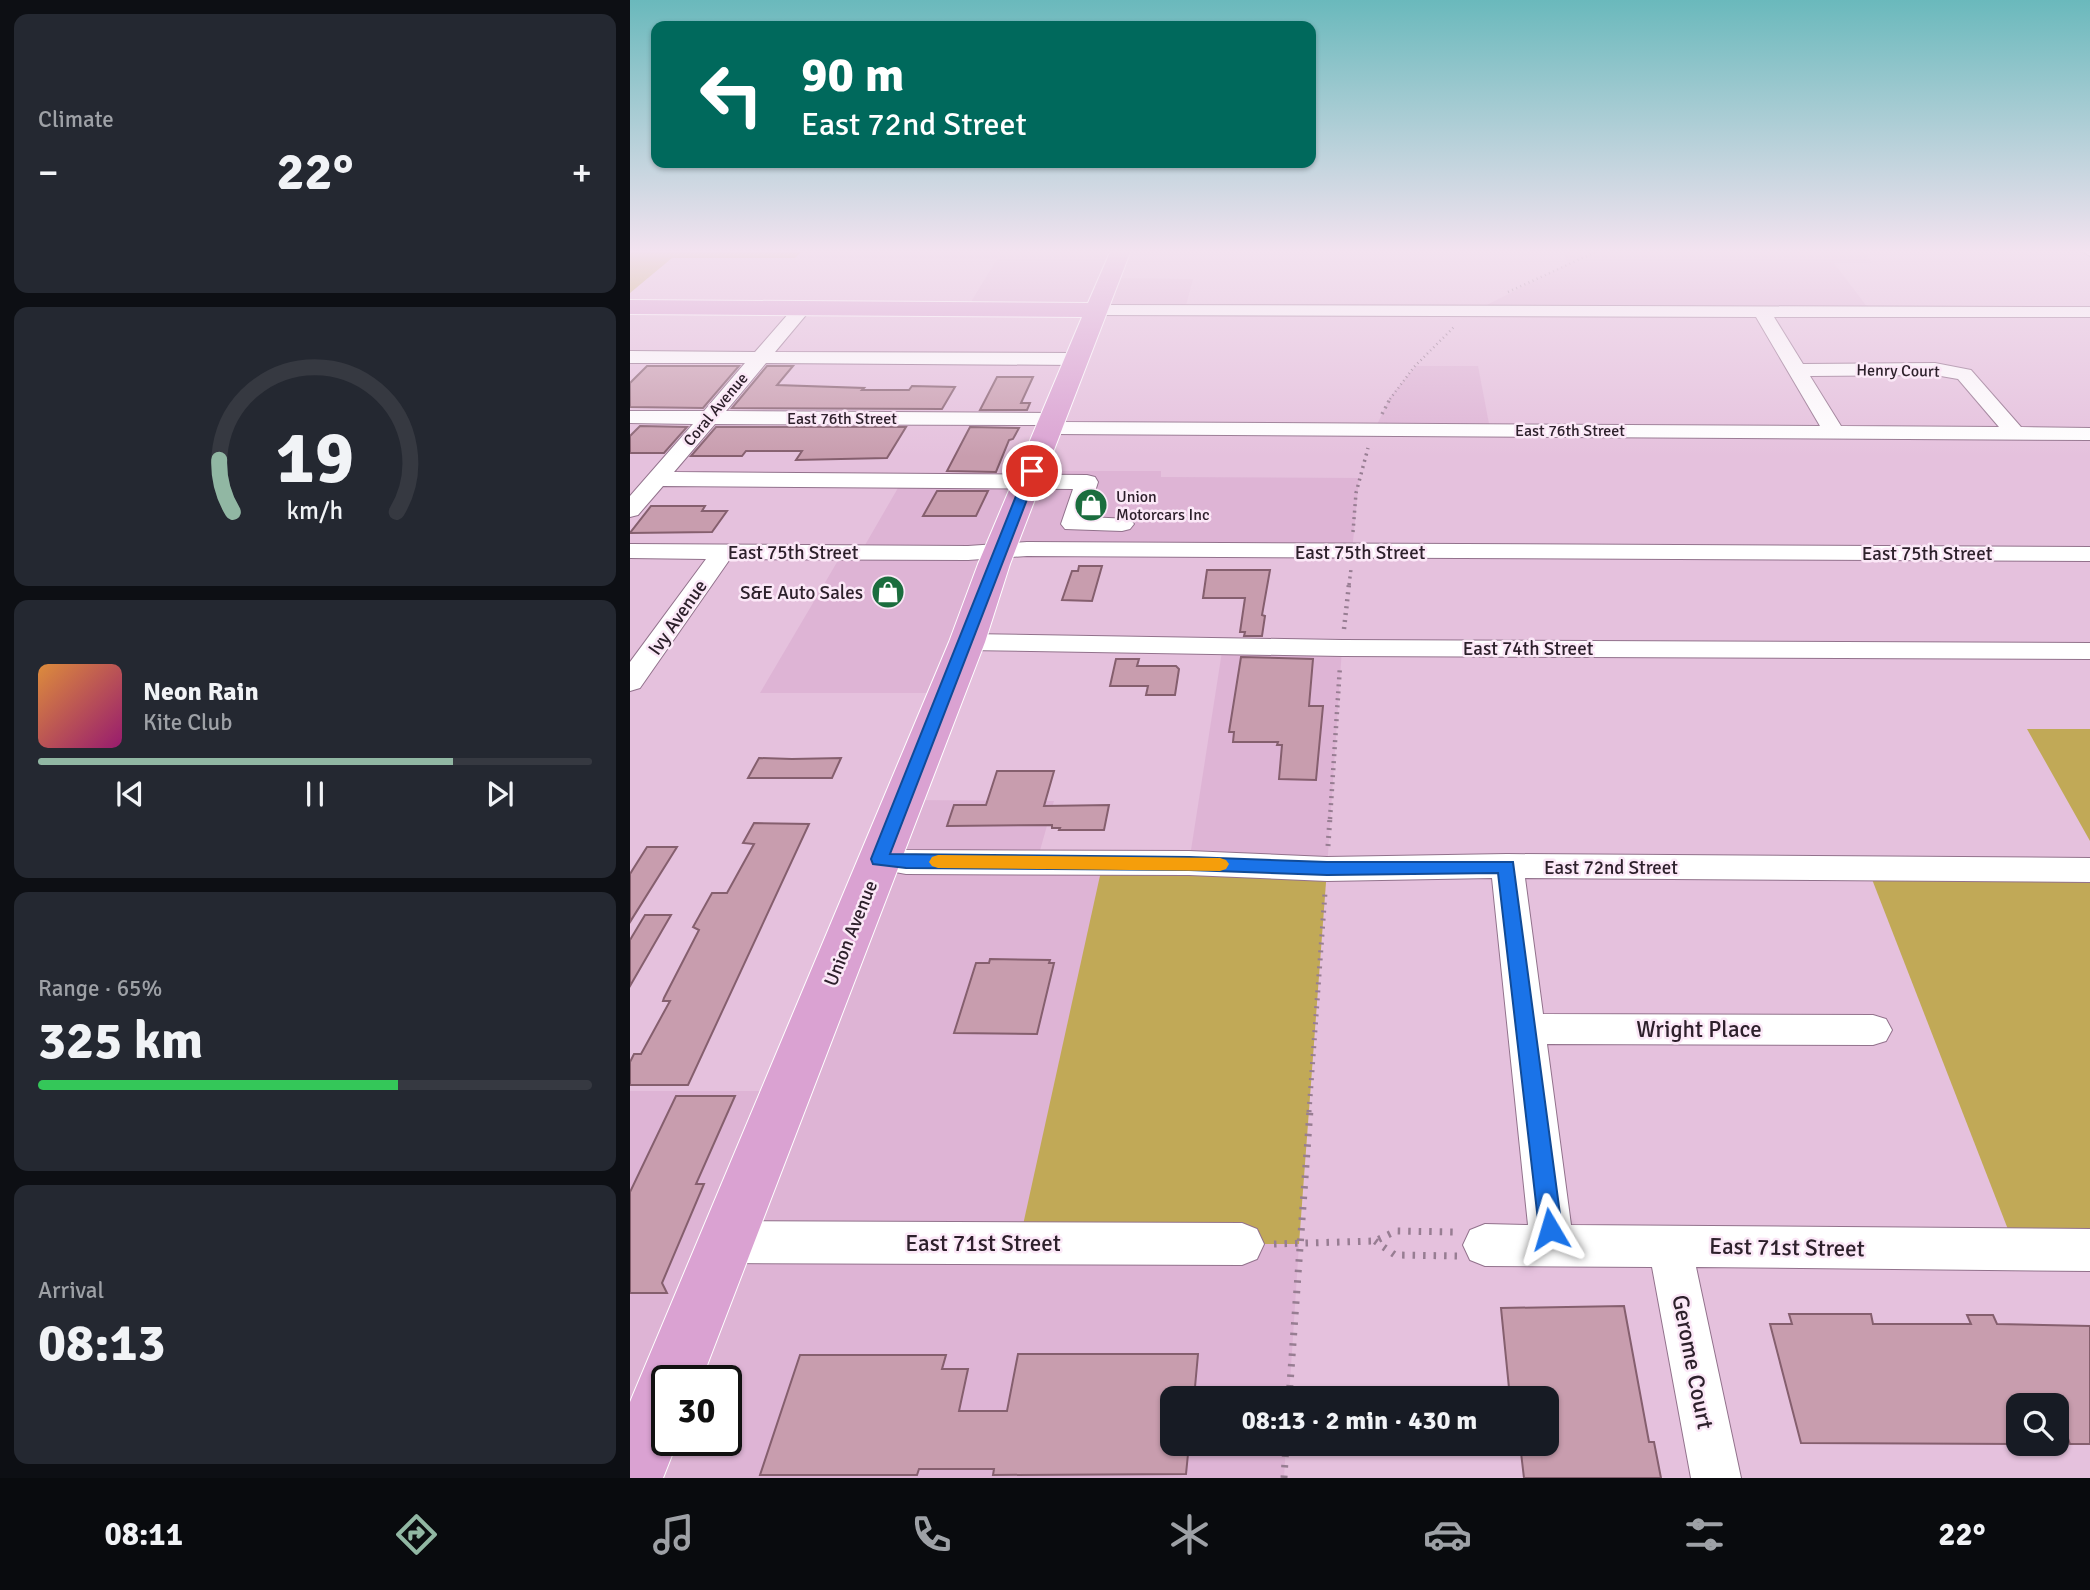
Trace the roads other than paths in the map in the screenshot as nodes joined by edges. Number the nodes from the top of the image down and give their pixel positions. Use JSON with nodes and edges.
{"nodes":[{"id":1,"x":793,"y":319,"type":"edge"},
{"id":2,"x":1092,"y":319,"type":"edge"},
{"id":3,"x":1766,"y":319,"type":"edge"},
{"id":4,"x":630,"y":357,"type":"edge"},
{"id":5,"x":758,"y":357,"type":"junction"},
{"id":6,"x":1076,"y":359,"type":"junction"},
{"id":7,"x":1796,"y":370,"type":"junction"},
{"id":8,"x":630,"y":417,"type":"edge"},
{"id":9,"x":709,"y":417,"type":"junction"},
{"id":10,"x":1051,"y":423,"type":"junction"},
{"id":11,"x":1833,"y":432,"type":"junction"},
{"id":12,"x":2015,"y":433,"type":"junction"},
{"id":13,"x":2090,"y":434,"type":"edge"},
{"id":14,"x":656,"y":479,"type":"junction"},
{"id":15,"x":1027,"y":482,"type":"junction"},
{"id":16,"x":630,"y":510,"type":"edge"},
{"id":17,"x":1122,"y":524,"type":"dead end"},
{"id":18,"x":630,"y":551,"type":"edge"},
{"id":19,"x":1000,"y":551,"type":"junction"},
{"id":20,"x":723,"y":552,"type":"junction"},
{"id":21,"x":2090,"y":554,"type":"edge"},
{"id":22,"x":967,"y":642,"type":"junction"},
{"id":23,"x":2090,"y":651,"type":"edge"},
{"id":24,"x":630,"y":682,"type":"edge"},
{"id":25,"x":880,"y":859,"type":"junction"},
{"id":26,"x":1507,"y":866,"type":"junction"},
{"id":27,"x":2090,"y":870,"type":"edge"},
{"id":28,"x":1526,"y":1029,"type":"junction"},
{"id":29,"x":1873,"y":1030,"type":"dead end"},
{"id":30,"x":725,"y":1242,"type":"junction"},
{"id":31,"x":1242,"y":1244,"type":"road end"},
{"id":32,"x":1485,"y":1244,"type":"road end"},
{"id":33,"x":1552,"y":1245,"type":"junction"},
{"id":34,"x":1670,"y":1246,"type":"junction"},
{"id":35,"x":2090,"y":1250,"type":"edge"},
{"id":36,"x":676,"y":1365,"type":"edge"},
{"id":37,"x":651,"y":1428,"type":"edge"},
{"id":38,"x":631,"y":1478,"type":"edge"},
{"id":39,"x":1716,"y":1478,"type":"edge"}],
"edges":[{"from":1,"to":5,"type":"street","name":"Coral Avenue"},
{"from":2,"to":6,"type":"main road","name":"Union Avenue"},
{"from":3,"to":7,"type":"street"},
{"from":4,"to":5,"type":"street"},
{"from":5,"to":6,"type":"street"},
{"from":5,"to":9,"type":"street","name":"Coral Avenue"},
{"from":6,"to":10,"type":"main road","name":"Union Avenue"},
{"from":7,"to":11,"type":"street"},
{"from":7,"to":12,"type":"street","name":"Henry Court"},
{"from":8,"to":9,"type":"street","name":"East 76th Street"},
{"from":9,"to":10,"type":"street","name":"East 76th Street"},
{"from":9,"to":14,"type":"street","name":"Coral Avenue"},
{"from":10,"to":11,"type":"street","name":"East 76th Street"},
{"from":10,"to":15,"type":"main road","name":"Union Avenue"},
{"from":11,"to":12,"type":"street","name":"East 76th Street"},
{"from":12,"to":13,"type":"street","name":"East 76th Street"},
{"from":14,"to":15,"type":"street"},
{"from":14,"to":16,"type":"street","name":"Coral Avenue"},
{"from":15,"to":17,"type":"street"},
{"from":15,"to":19,"type":"main road","name":"Union Avenue"},
{"from":18,"to":20,"type":"street","name":"East 75th Street"},
{"from":19,"to":20,"type":"street","name":"East 75th Street"},
{"from":19,"to":21,"type":"street","name":"East 75th Street"},
{"from":19,"to":22,"type":"main road","name":"Union Avenue"},
{"from":20,"to":24,"type":"street","name":"Ivy Avenue"},
{"from":22,"to":23,"type":"street","name":"East 74th Street"},
{"from":22,"to":25,"type":"main road","name":"Union Avenue"},
{"from":25,"to":26,"type":"street","name":"East 72nd Street"},
{"from":25,"to":30,"type":"main road","name":"Union Avenue"},
{"from":26,"to":27,"type":"street","name":"East 72nd Street"},
{"from":26,"to":28,"type":"street"},
{"from":28,"to":29,"type":"street","name":"Wright Place"},
{"from":28,"to":33,"type":"street"},
{"from":30,"to":31,"type":"street","name":"East 71st Street"},
{"from":30,"to":36,"type":"main road","name":"Union Avenue"},
{"from":32,"to":33,"type":"street","name":"East 71st Street"},
{"from":33,"to":34,"type":"street","name":"East 71st Street"},
{"from":34,"to":35,"type":"street","name":"East 71st Street"},
{"from":34,"to":39,"type":"street","name":"Gerome Court"},
{"from":37,"to":38,"type":"main road"}]}
